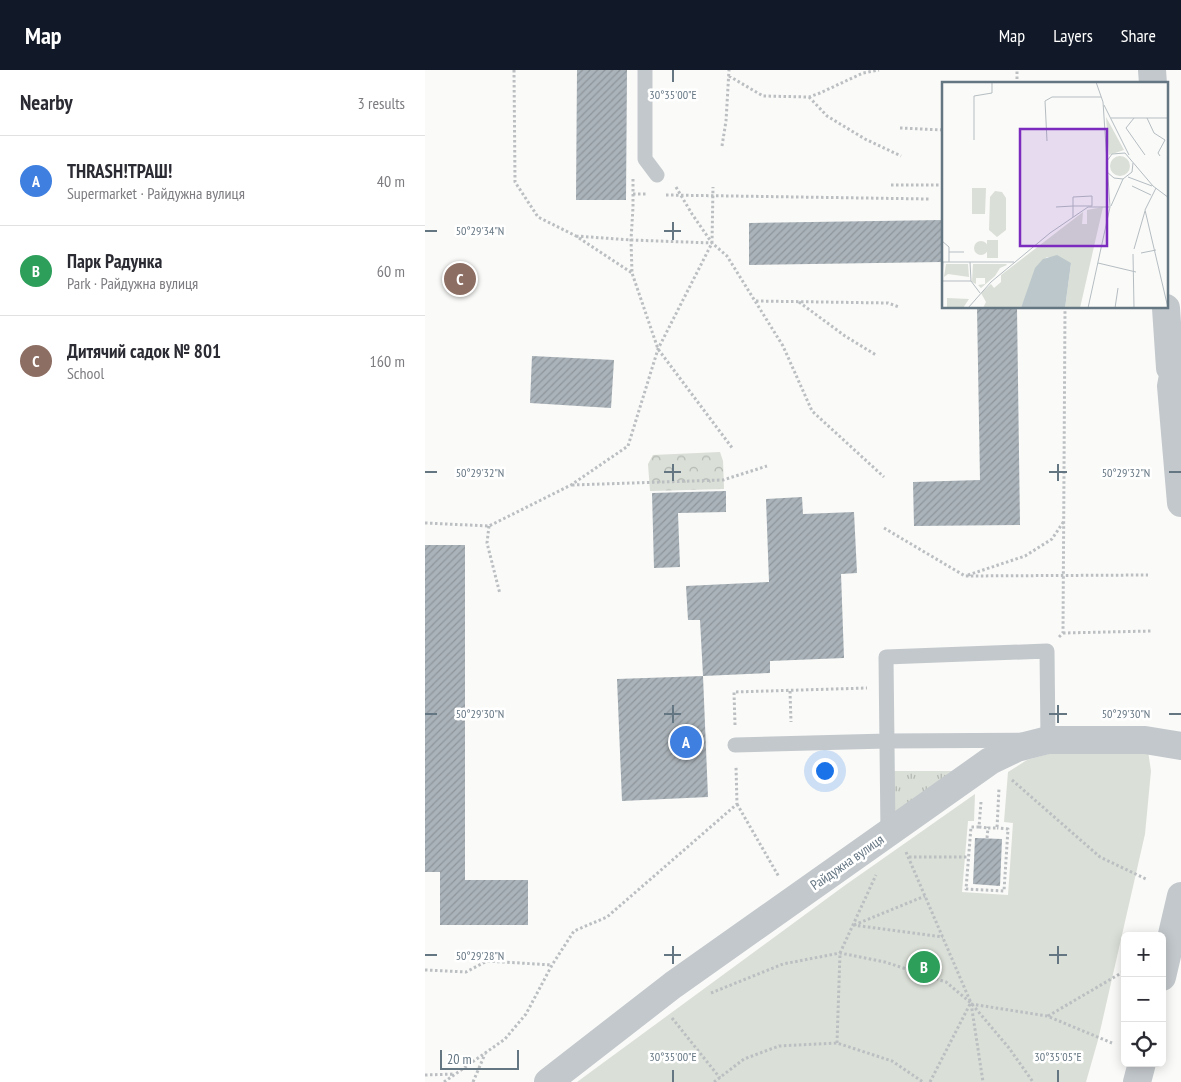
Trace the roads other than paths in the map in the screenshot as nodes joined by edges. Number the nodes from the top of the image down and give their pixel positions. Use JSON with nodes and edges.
{"nodes":[{"id":1,"x":645,"y":70,"type":"edge"},
{"id":2,"x":657,"y":175,"type":"dead end"},
{"id":3,"x":1166,"y":309,"type":"edge"},
{"id":4,"x":1181,"y":344,"type":"edge"},
{"id":5,"x":1171,"y":386,"type":"junction"},
{"id":6,"x":1178,"y":445,"type":"edge"},
{"id":7,"x":1181,"y":503,"type":"edge"},
{"id":8,"x":1048,"y":740,"type":"junction"},
{"id":9,"x":887,"y":741,"type":"junction"},
{"id":10,"x":735,"y":745,"type":"road end"},
{"id":11,"x":1181,"y":746,"type":"edge"},
{"id":12,"x":888,"y":833,"type":"junction"},
{"id":13,"x":1181,"y":896,"type":"edge"},
{"id":14,"x":1166,"y":960,"type":"edge"},
{"id":15,"x":1141,"y":1067,"type":"edge"},
{"id":16,"x":548,"y":1082,"type":"edge"},
{"id":17,"x":1137,"y":1082,"type":"edge"}],
"edges":[{"from":1,"to":2,"type":"lane"},
{"from":3,"to":5,"type":"street"},
{"from":4,"to":5,"type":"street"},
{"from":5,"to":6,"type":"street"},
{"from":6,"to":7,"type":"street"},
{"from":8,"to":9,"type":"lane"},
{"from":8,"to":9,"type":"lane"},
{"from":8,"to":11,"type":"street","name":"Райдужна вулиця"},
{"from":8,"to":12,"type":"street","name":"Райдужна вулиця"},
{"from":9,"to":10,"type":"lane"},
{"from":9,"to":12,"type":"lane"},
{"from":12,"to":16,"type":"street","name":"Райдужна вулиця"},
{"from":13,"to":14,"type":"street"},
{"from":15,"to":17,"type":"street"}]}
